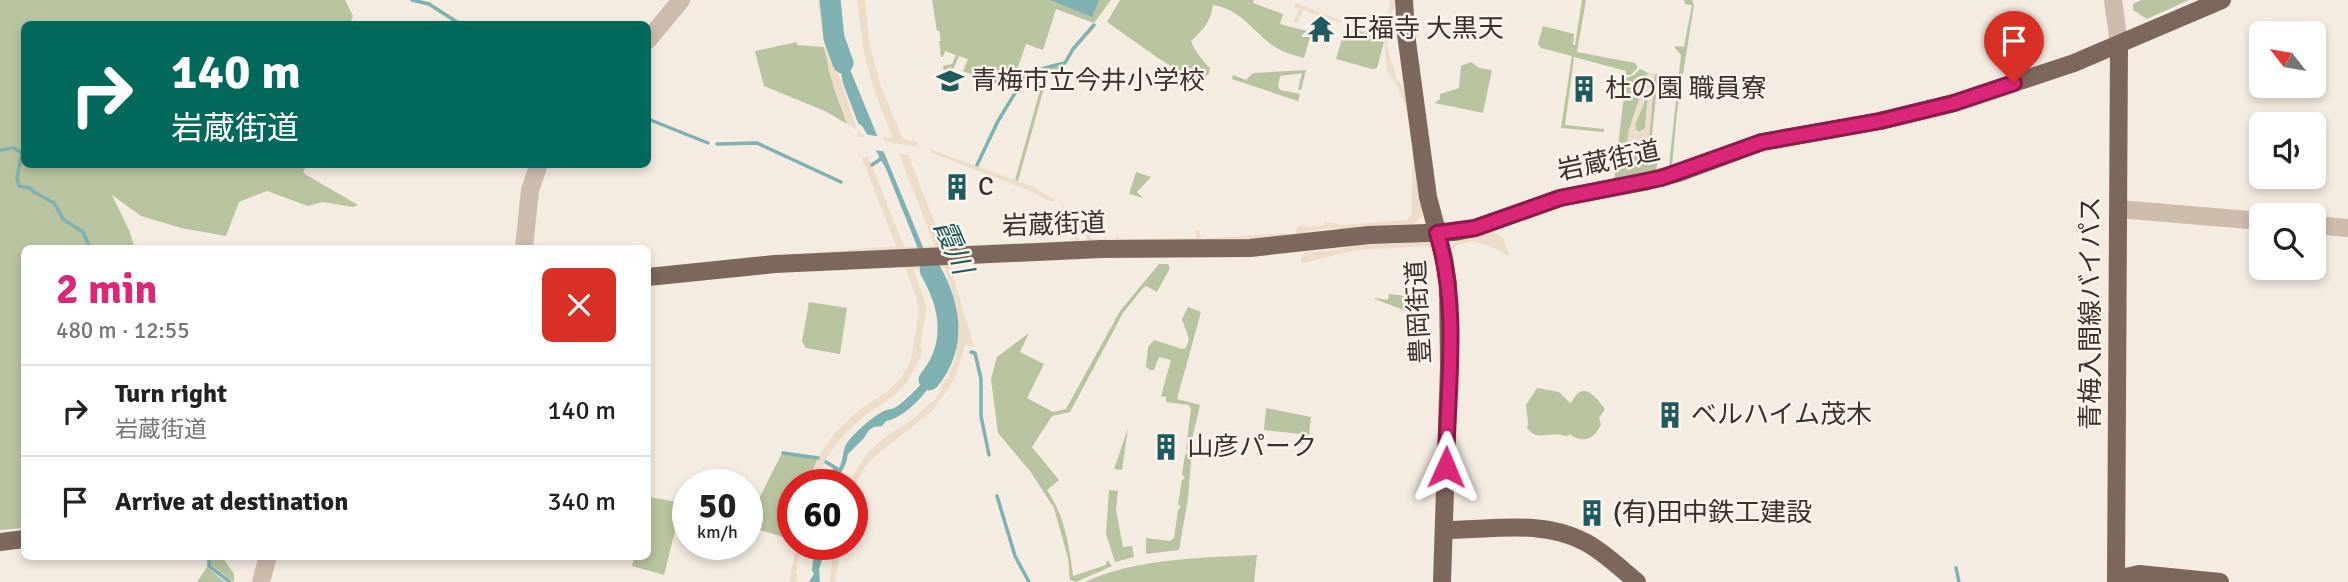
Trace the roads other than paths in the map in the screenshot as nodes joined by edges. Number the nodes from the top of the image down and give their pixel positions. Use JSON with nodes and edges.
{"nodes":[{"id":1,"x":681,"y":0,"type":"edge"},
{"id":2,"x":1404,"y":0,"type":"edge"},
{"id":3,"x":2113,"y":0,"type":"edge"},
{"id":4,"x":2222,"y":0,"type":"edge"},
{"id":5,"x":651,"y":36,"type":"edge"},
{"id":6,"x":2119,"y":44,"type":"junction"},
{"id":7,"x":538,"y":168,"type":"edge"},
{"id":8,"x":2118,"y":209,"type":"junction"},
{"id":9,"x":2249,"y":220,"type":"edge"},
{"id":10,"x":2326,"y":226,"type":"edge"},
{"id":11,"x":2348,"y":228,"type":"edge"},
{"id":12,"x":1437,"y":233,"type":"junction"},
{"id":13,"x":524,"y":245,"type":"edge"},
{"id":14,"x":651,"y":277,"type":"edge"},
{"id":15,"x":1444,"y":530,"type":"junction"},
{"id":16,"x":21,"y":539,"type":"edge"},
{"id":17,"x":0,"y":542,"type":"edge"},
{"id":18,"x":267,"y":560,"type":"edge"},
{"id":19,"x":2119,"y":581,"type":"edge"},
{"id":20,"x":261,"y":582,"type":"edge"},
{"id":21,"x":1442,"y":582,"type":"edge"},
{"id":22,"x":1637,"y":582,"type":"edge"},
{"id":23,"x":2220,"y":582,"type":"edge"}],
"edges":[{"from":1,"to":5,"type":"street"},
{"from":2,"to":12,"type":"main road","name":"豊岡街道"},
{"from":3,"to":6,"type":"street"},
{"from":4,"to":6,"type":"main road","name":"岩蔵街道"},
{"from":6,"to":8,"type":"main road","name":"青梅入間線バイパス"},
{"from":6,"to":12,"type":"main road","name":"岩蔵街道"},
{"from":7,"to":13,"type":"street"},
{"from":8,"to":9,"type":"street"},
{"from":8,"to":19,"type":"main road","name":"青梅入間線バイパス"},
{"from":10,"to":11,"type":"street"},
{"from":12,"to":14,"type":"main road","name":"岩蔵街道"},
{"from":12,"to":15,"type":"main road","name":"豊岡街道"},
{"from":15,"to":21,"type":"main road","name":"豊岡街道"},
{"from":15,"to":22,"type":"main road"},
{"from":16,"to":17,"type":"main road"},
{"from":18,"to":20,"type":"street"},
{"from":19,"to":23,"type":"main road"}]}
